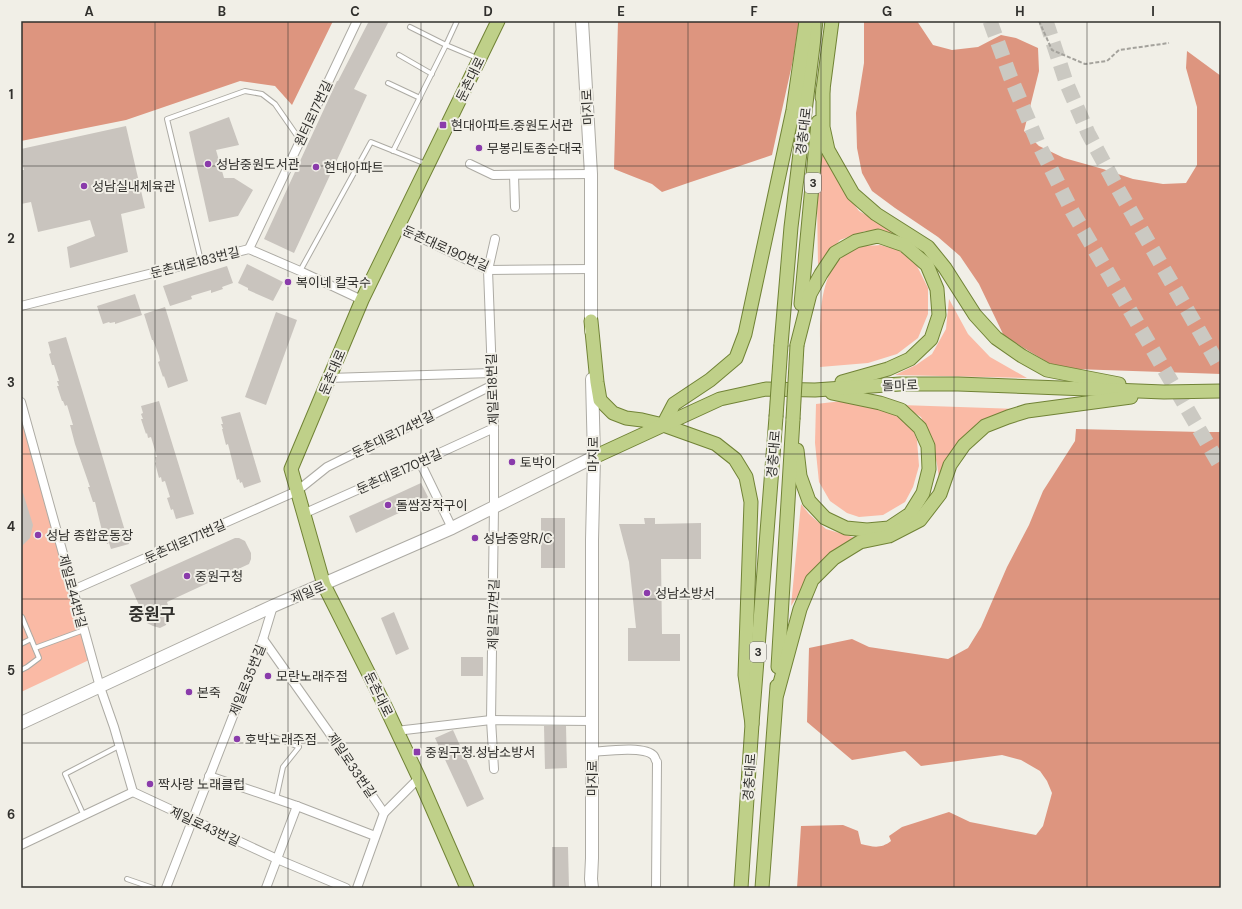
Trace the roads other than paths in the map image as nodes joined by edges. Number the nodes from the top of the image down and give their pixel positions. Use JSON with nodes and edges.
{"nodes":[{"id":1,"x":357,"y":21,"type":"edge"},
{"id":2,"x":457,"y":21,"type":"edge"},
{"id":3,"x":498,"y":21,"type":"edge"},
{"id":4,"x":582,"y":21,"type":"edge"},
{"id":5,"x":806,"y":21,"type":"edge"},
{"id":6,"x":816,"y":21,"type":"edge"},
{"id":7,"x":832,"y":21,"type":"edge"},
{"id":8,"x":410,"y":27,"type":"dead end"},
{"id":9,"x":446,"y":45,"type":"junction"},
{"id":10,"x":399,"y":55,"type":"dead end"},
{"id":11,"x":480,"y":59,"type":"junction"},
{"id":12,"x":432,"y":74,"type":"junction"},
{"id":13,"x":388,"y":83,"type":"dead end"},
{"id":14,"x":823,"y":89,"type":"junction"},
{"id":15,"x":420,"y":98,"type":"junction"},
{"id":16,"x":300,"y":141,"type":"junction"},
{"id":17,"x":393,"y":151,"type":"junction"},
{"id":18,"x":470,"y":164,"type":"dead end"},
{"id":19,"x":428,"y":165,"type":"junction"},
{"id":20,"x":591,"y":174,"type":"junction"},
{"id":21,"x":514,"y":175,"type":"junction"},
{"id":22,"x":515,"y":207,"type":"dead end"},
{"id":23,"x":398,"y":227,"type":"junction"},
{"id":24,"x":495,"y":239,"type":"dead end"},
{"id":25,"x":249,"y":249,"type":"junction"},
{"id":26,"x":201,"y":261,"type":"junction"},
{"id":27,"x":590,"y":269,"type":"junction"},
{"id":28,"x":488,"y":270,"type":"junction"},
{"id":29,"x":300,"y":271,"type":"junction"},
{"id":30,"x":362,"y":300,"type":"junction"},
{"id":31,"x":21,"y":306,"type":"edge"},
{"id":32,"x":591,"y":321,"type":"junction"},
{"id":33,"x":797,"y":345,"type":"junction"},
{"id":34,"x":492,"y":373,"type":"junction"},
{"id":35,"x":330,"y":378,"type":"junction"},
{"id":36,"x":493,"y":385,"type":"junction"},
{"id":37,"x":815,"y":390,"type":"junction"},
{"id":38,"x":1164,"y":392,"type":"junction"},
{"id":39,"x":1221,"y":392,"type":"edge"},
{"id":40,"x":21,"y":402,"type":"edge"},
{"id":41,"x":793,"y":419,"type":"junction"},
{"id":42,"x":663,"y":426,"type":"junction"},
{"id":43,"x":494,"y":428,"type":"junction"},
{"id":44,"x":594,"y":457,"type":"junction"},
{"id":45,"x":420,"y":462,"type":"junction"},
{"id":46,"x":297,"y":491,"type":"junction"},
{"id":47,"x":494,"y":508,"type":"junction"},
{"id":48,"x":303,"y":514,"type":"junction"},
{"id":49,"x":452,"y":528,"type":"junction"},
{"id":50,"x":324,"y":585,"type":"junction"},
{"id":51,"x":73,"y":590,"type":"junction"},
{"id":52,"x":273,"y":606,"type":"junction"},
{"id":53,"x":21,"y":618,"type":"edge"},
{"id":54,"x":84,"y":630,"type":"junction"},
{"id":55,"x":31,"y":639,"type":"junction"},
{"id":56,"x":263,"y":639,"type":"junction"},
{"id":57,"x":21,"y":644,"type":"edge"},
{"id":58,"x":35,"y":648,"type":"junction"},
{"id":59,"x":21,"y":670,"type":"edge"},
{"id":60,"x":100,"y":687,"type":"junction"},
{"id":61,"x":777,"y":694,"type":"junction"},
{"id":62,"x":491,"y":720,"type":"junction"},
{"id":63,"x":592,"y":721,"type":"junction"},
{"id":64,"x":21,"y":724,"type":"edge"},
{"id":65,"x":752,"y":724,"type":"junction"},
{"id":66,"x":396,"y":731,"type":"junction"},
{"id":67,"x":269,"y":736,"type":"dead end"},
{"id":68,"x":120,"y":746,"type":"junction"},
{"id":69,"x":592,"y":752,"type":"junction"},
{"id":70,"x":494,"y":769,"type":"dead end"},
{"id":71,"x":209,"y":776,"type":"junction"},
{"id":72,"x":419,"y":778,"type":"junction"},
{"id":73,"x":133,"y":792,"type":"junction"},
{"id":74,"x":276,"y":799,"type":"junction"},
{"id":75,"x":297,"y":806,"type":"junction"},
{"id":76,"x":384,"y":813,"type":"junction"},
{"id":77,"x":84,"y":816,"type":"junction"},
{"id":78,"x":192,"y":820,"type":"junction"},
{"id":79,"x":375,"y":836,"type":"junction"},
{"id":80,"x":21,"y":845,"type":"edge"},
{"id":81,"x":277,"y":859,"type":"junction"},
{"id":82,"x":127,"y":879,"type":"dead end"},
{"id":83,"x":153,"y":888,"type":"edge"},
{"id":84,"x":166,"y":888,"type":"edge"},
{"id":85,"x":266,"y":888,"type":"edge"},
{"id":86,"x":346,"y":888,"type":"edge"},
{"id":87,"x":357,"y":888,"type":"edge"},
{"id":88,"x":467,"y":888,"type":"edge"},
{"id":89,"x":592,"y":888,"type":"edge"},
{"id":90,"x":656,"y":888,"type":"edge"},
{"id":91,"x":742,"y":888,"type":"edge"},
{"id":92,"x":762,"y":888,"type":"edge"}],
"edges":[{"from":1,"to":16,"type":"street","name":"원터로17번길"},
{"from":2,"to":9,"type":"lane"},
{"from":3,"to":11,"type":"main road","name":"둔촌대로"},
{"from":4,"to":20,"type":"street","name":"마지로"},
{"from":5,"to":42,"type":"main road"},
{"from":6,"to":65,"type":"main road","name":"경충대로","number":"3","bridge":true},
{"from":7,"to":14,"type":"main road","name":"경충대로","number":"3"},
{"from":8,"to":9,"type":"lane"},
{"from":9,"to":11,"type":"lane"},
{"from":9,"to":12,"type":"lane"},
{"from":10,"to":12,"type":"lane"},
{"from":11,"to":19,"type":"main road","name":"둔촌대로"},
{"from":12,"to":15,"type":"lane"},
{"from":13,"to":15,"type":"lane"},
{"from":14,"to":33,"type":"main road","name":"경충대로","number":"3"},
{"from":14,"to":38,"type":"main road"},
{"from":15,"to":17,"type":"lane"},
{"from":16,"to":25,"type":"street","name":"원터로17번길"},
{"from":16,"to":26,"type":"lane"},
{"from":17,"to":19,"type":"lane"},
{"from":17,"to":29,"type":"lane"},
{"from":18,"to":21,"type":"street"},
{"from":19,"to":23,"type":"main road","name":"둔촌대로"},
{"from":20,"to":21,"type":"street"},
{"from":20,"to":27,"type":"street","name":"마지로"},
{"from":21,"to":22,"type":"street"},
{"from":23,"to":28,"type":"street","name":"둔촌대로190번길"},
{"from":23,"to":30,"type":"main road","name":"둔촌대로"},
{"from":24,"to":28,"type":"street","name":"제일로18번길"},
{"from":25,"to":26,"type":"street","name":"둔촌대로183번길"},
{"from":25,"to":29,"type":"street","name":"둔촌대로183번길"},
{"from":26,"to":31,"type":"street","name":"둔촌대로183번길"},
{"from":27,"to":28,"type":"street","name":"둔촌대로190번길"},
{"from":27,"to":32,"type":"street","name":"마지로"},
{"from":28,"to":34,"type":"street","name":"제일로18번길"},
{"from":29,"to":30,"type":"street","name":"둔촌대로183번길"},
{"from":30,"to":35,"type":"main road","name":"둔촌대로"},
{"from":32,"to":42,"type":"main road"},
{"from":32,"to":44,"type":"street","name":"마지로"},
{"from":33,"to":37,"type":"main road"},
{"from":33,"to":41,"type":"main road","name":"경충대로","number":"3","bridge":true},
{"from":34,"to":35,"type":"street"},
{"from":34,"to":36,"type":"street","name":"제일로18번길"},
{"from":35,"to":46,"type":"main road","name":"둔촌대로"},
{"from":36,"to":43,"type":"street","name":"제일로18번길"},
{"from":36,"to":46,"type":"street","name":"둔촌대로174번길"},
{"from":37,"to":38,"type":"main road","name":"돌마로"},
{"from":37,"to":41,"type":"main road"},
{"from":37,"to":42,"type":"main road","name":"돌마로"},
{"from":38,"to":39,"type":"main road","name":"돌마로"},
{"from":38,"to":61,"type":"main road"},
{"from":40,"to":51,"type":"street","name":"제일로44번길"},
{"from":41,"to":61,"type":"main road","name":"경충대로","number":"3"},
{"from":42,"to":44,"type":"main road","name":"돌마로"},
{"from":42,"to":65,"type":"main road"},
{"from":43,"to":45,"type":"street","name":"둔촌대로170번길"},
{"from":43,"to":47,"type":"street","name":"제일로18번길"},
{"from":44,"to":47,"type":"street","name":"제일로"},
{"from":44,"to":63,"type":"street","name":"마지로"},
{"from":45,"to":48,"type":"street","name":"둔촌대로170번길"},
{"from":45,"to":49,"type":"street"},
{"from":46,"to":48,"type":"main road","name":"둔촌대로"},
{"from":46,"to":51,"type":"street","name":"둔촌대로171번길"},
{"from":47,"to":49,"type":"street","name":"제일로"},
{"from":47,"to":62,"type":"street","name":"제일로17번길"},
{"from":48,"to":50,"type":"main road","name":"둔촌대로"},
{"from":49,"to":50,"type":"street","name":"제일로"},
{"from":50,"to":52,"type":"street","name":"제일로"},
{"from":50,"to":66,"type":"main road","name":"둔촌대로"},
{"from":51,"to":54,"type":"street","name":"제일로44번길"},
{"from":52,"to":56,"type":"street","name":"제일로35번길"},
{"from":52,"to":60,"type":"street","name":"제일로"},
{"from":53,"to":55,"type":"lane"},
{"from":54,"to":58,"type":"lane"},
{"from":54,"to":60,"type":"street","name":"제일로44번길"},
{"from":55,"to":57,"type":"lane"},
{"from":55,"to":58,"type":"lane"},
{"from":56,"to":71,"type":"street","name":"제일로35번길"},
{"from":56,"to":76,"type":"street","name":"제일로33번길"},
{"from":58,"to":59,"type":"lane"},
{"from":60,"to":64,"type":"street","name":"제일로"},
{"from":60,"to":68,"type":"street"},
{"from":61,"to":92,"type":"main road","name":"경충대로","number":"3"},
{"from":62,"to":63,"type":"street","name":"둔촌대로"},
{"from":62,"to":66,"type":"street","name":"둔촌대로"},
{"from":62,"to":70,"type":"street","name":"제일로17번길"},
{"from":63,"to":69,"type":"street","name":"마지로"},
{"from":65,"to":91,"type":"main road","name":"경충대로","number":"3"},
{"from":66,"to":72,"type":"main road","name":"둔촌대로"},
{"from":67,"to":74,"type":"lane"},
{"from":68,"to":73,"type":"street"},
{"from":68,"to":77,"type":"lane"},
{"from":69,"to":89,"type":"street","name":"마지로"},
{"from":69,"to":90,"type":"street"},
{"from":71,"to":74,"type":"street"},
{"from":71,"to":78,"type":"street","name":"제일로35번길"},
{"from":72,"to":76,"type":"street"},
{"from":72,"to":88,"type":"main road","name":"둔촌대로"},
{"from":73,"to":77,"type":"street"},
{"from":73,"to":78,"type":"street","name":"제일로43번길"},
{"from":74,"to":75,"type":"street"},
{"from":75,"to":79,"type":"street"},
{"from":75,"to":81,"type":"street"},
{"from":76,"to":79,"type":"street"},
{"from":77,"to":80,"type":"street"},
{"from":78,"to":81,"type":"street","name":"제일로43번길"},
{"from":78,"to":84,"type":"street","name":"제일로35번길"},
{"from":79,"to":87,"type":"street"},
{"from":81,"to":85,"type":"street"},
{"from":81,"to":86,"type":"street","name":"제일로43번길"},
{"from":82,"to":83,"type":"lane"}]}
